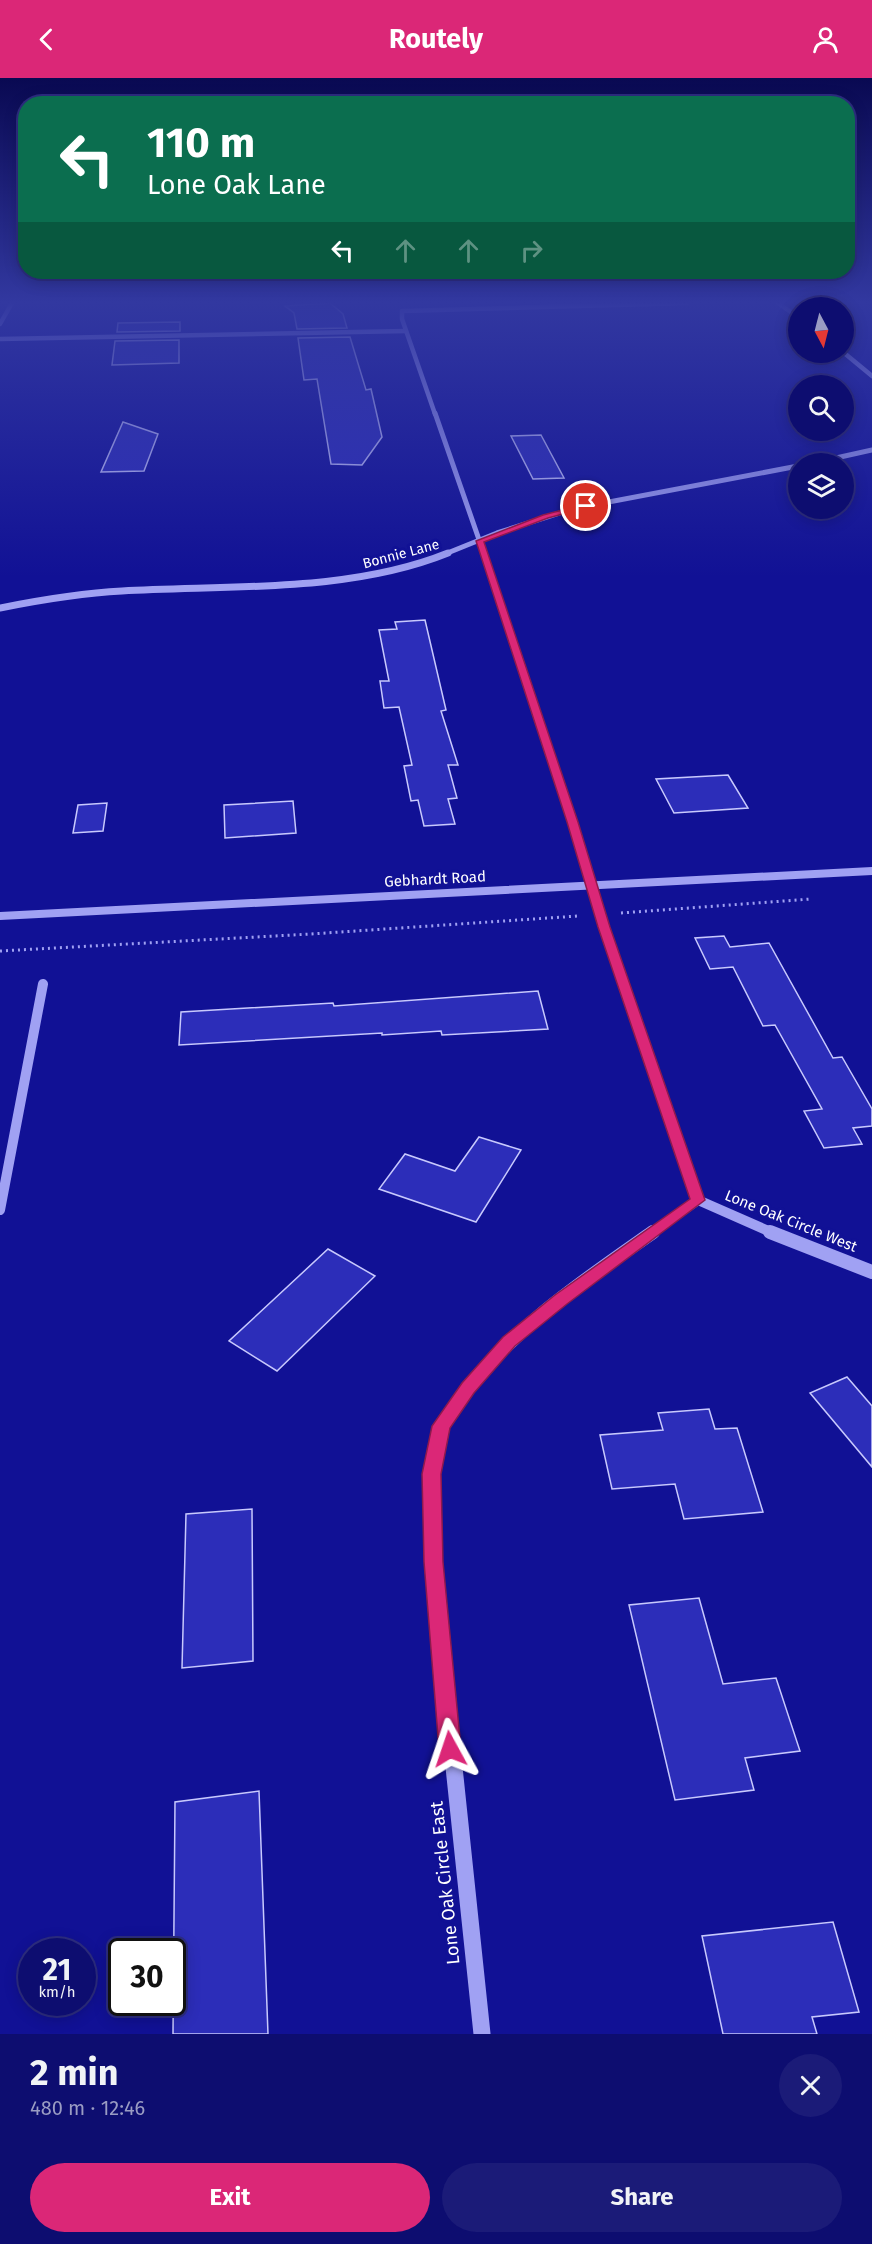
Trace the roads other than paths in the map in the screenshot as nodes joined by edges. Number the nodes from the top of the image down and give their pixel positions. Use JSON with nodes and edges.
{"nodes":[{"id":1,"x":428,"y":394,"type":"edge"},
{"id":2,"x":872,"y":450,"type":"edge"},
{"id":3,"x":854,"y":454,"type":"edge"},
{"id":4,"x":788,"y":467,"type":"edge"},
{"id":5,"x":479,"y":541,"type":"junction"},
{"id":6,"x":0,"y":608,"type":"edge"},
{"id":7,"x":872,"y":871,"type":"edge"},
{"id":8,"x":591,"y":885,"type":"junction"},
{"id":9,"x":0,"y":916,"type":"edge"},
{"id":10,"x":43,"y":984,"type":"dead end"},
{"id":11,"x":698,"y":1200,"type":"junction"},
{"id":12,"x":0,"y":1210,"type":"edge"},
{"id":13,"x":872,"y":1272,"type":"edge"},
{"id":14,"x":482,"y":2034,"type":"edge"}],
"edges":[{"from":1,"to":5,"type":"street"},
{"from":2,"to":3,"type":"street"},
{"from":4,"to":5,"type":"street","name":"Bonnie Lane"},
{"from":5,"to":6,"type":"street","name":"Bonnie Lane"},
{"from":5,"to":8,"type":"street"},
{"from":7,"to":8,"type":"street","name":"Gebhardt Road"},
{"from":8,"to":9,"type":"street","name":"Gebhardt Road"},
{"from":8,"to":11,"type":"street"},
{"from":10,"to":12,"type":"street"},
{"from":11,"to":13,"type":"street","name":"Lone Oak Circle West"},
{"from":11,"to":14,"type":"street","name":"Lone Oak Circle East"}]}
